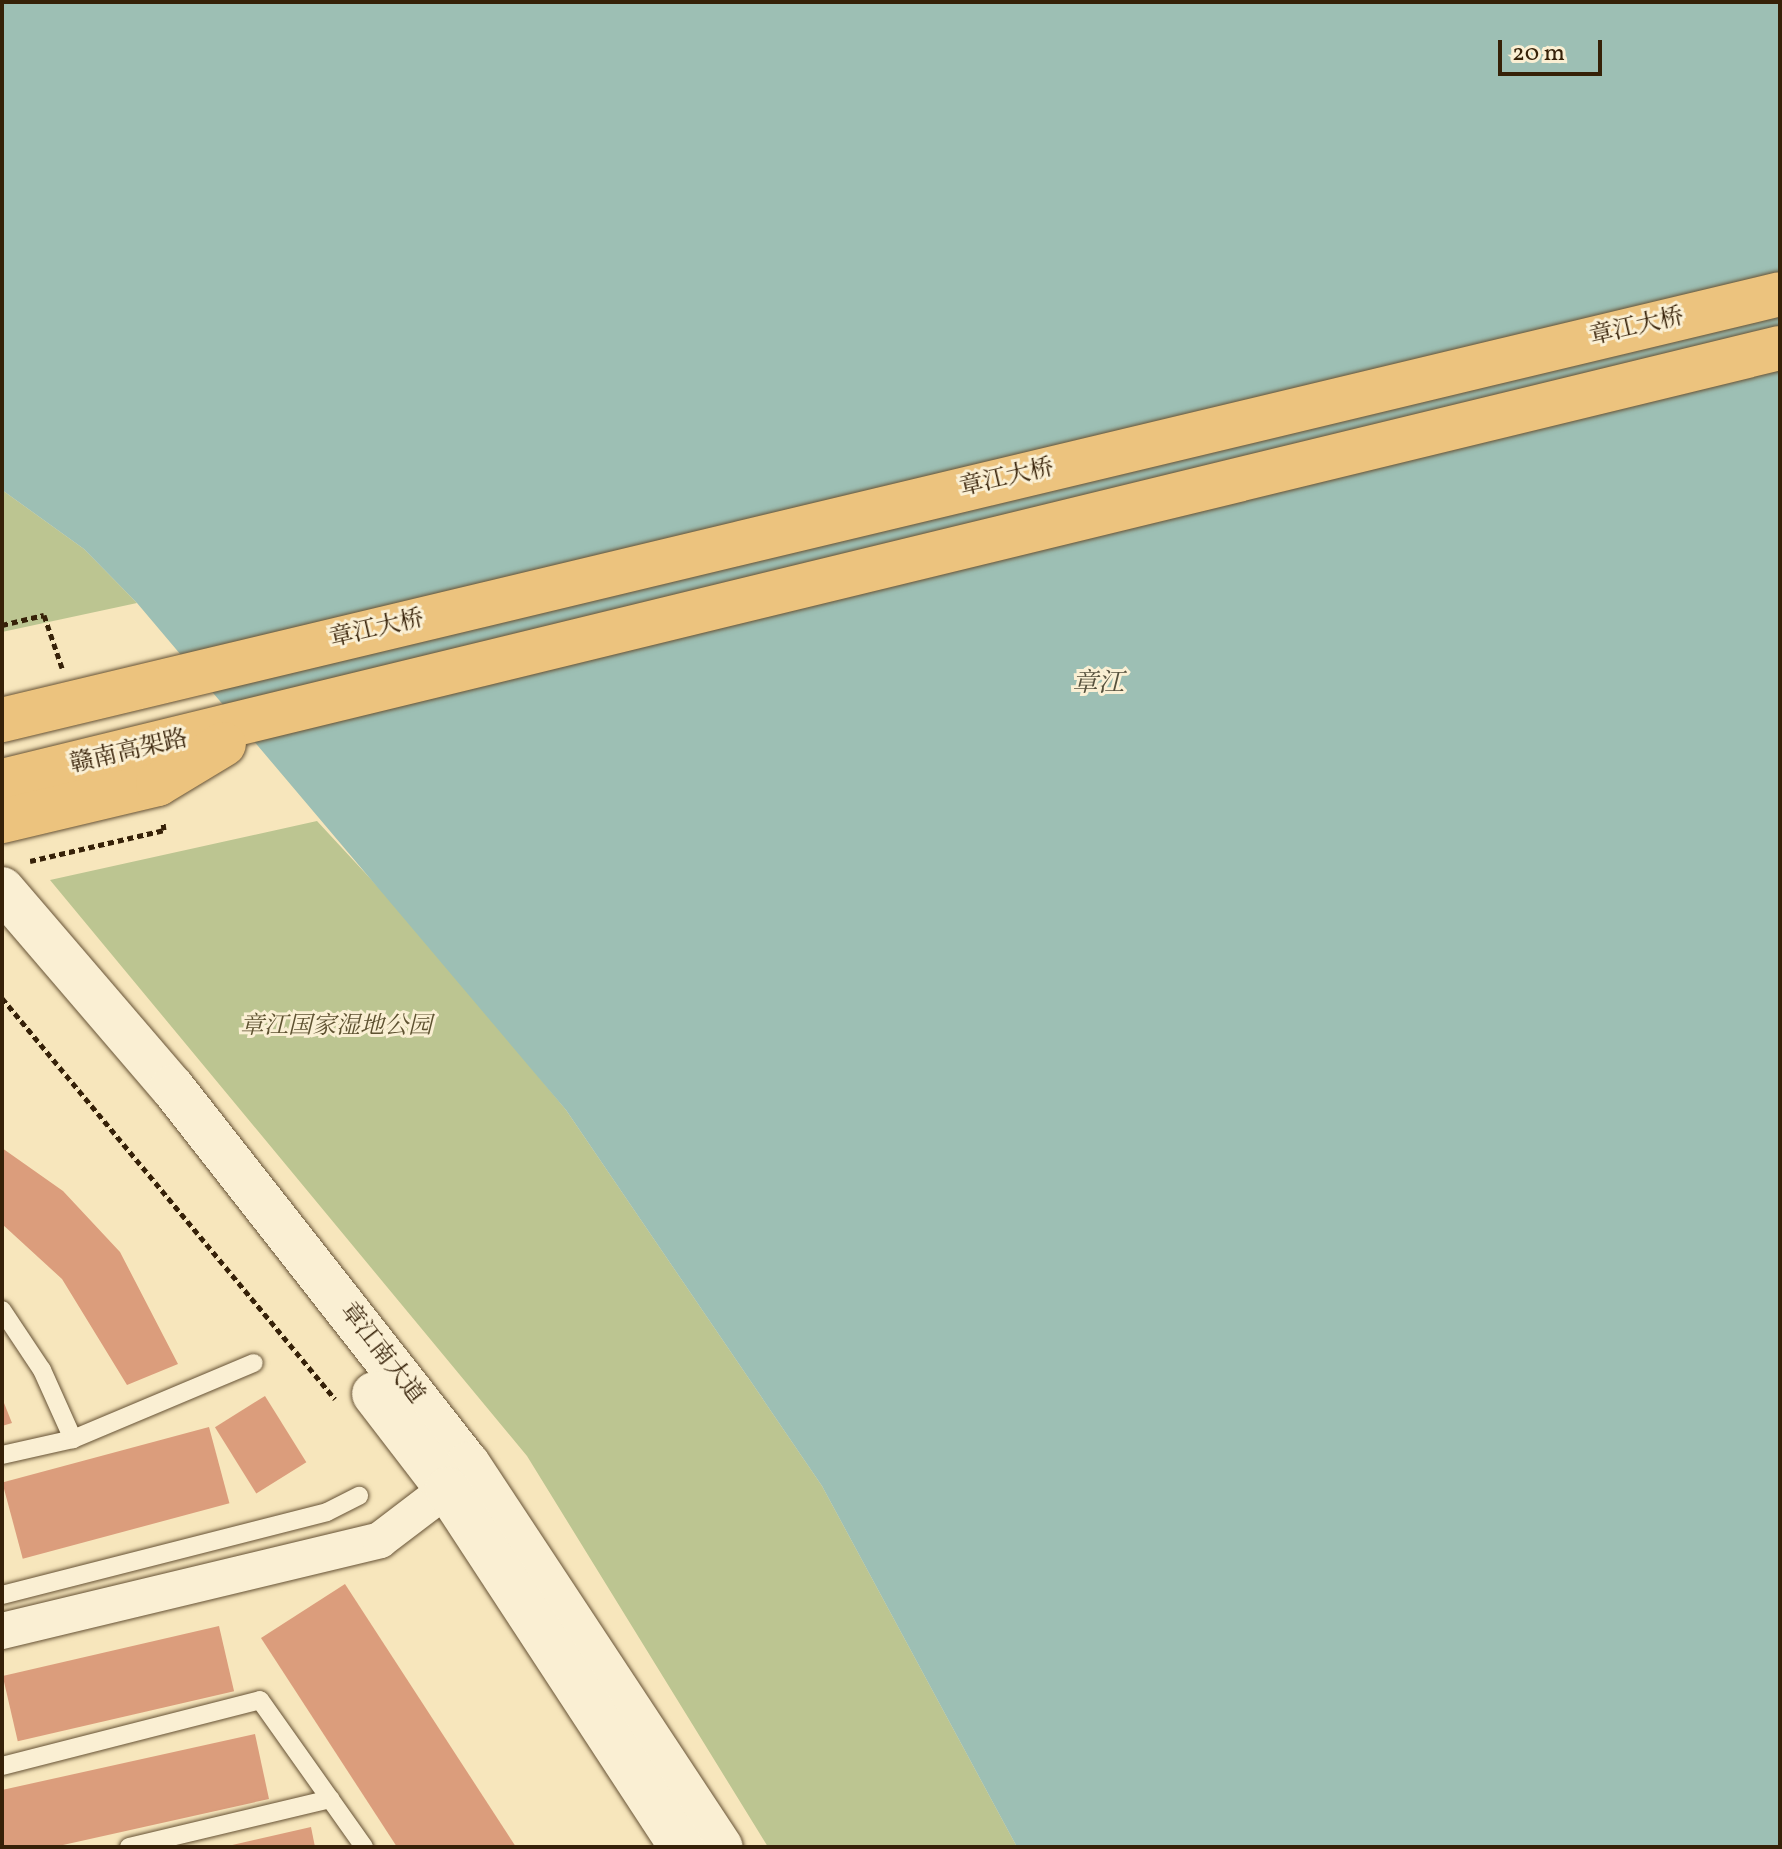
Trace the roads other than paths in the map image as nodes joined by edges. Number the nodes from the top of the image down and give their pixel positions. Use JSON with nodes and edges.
{"nodes":[{"id":1,"x":1780,"y":294,"type":"edge"},
{"id":2,"x":1780,"y":348,"type":"edge"},
{"id":3,"x":234,"y":664,"type":"junction"},
{"id":4,"x":2,"y":696,"type":"edge"},
{"id":5,"x":2,"y":720,"type":"edge"},
{"id":6,"x":257,"y":724,"type":"junction"},
{"id":7,"x":2,"y":781,"type":"edge"},
{"id":8,"x":2,"y":821,"type":"edge"},
{"id":9,"x":10,"y":877,"type":"edge"},
{"id":10,"x":2,"y":936,"type":"edge"},
{"id":11,"x":2,"y":1310,"type":"edge"},
{"id":12,"x":254,"y":1363,"type":"dead end"},
{"id":13,"x":73,"y":1439,"type":"junction"},
{"id":14,"x":2,"y":1455,"type":"edge"},
{"id":15,"x":447,"y":1489,"type":"junction"},
{"id":16,"x":359,"y":1496,"type":"dead end"},
{"id":17,"x":2,"y":1595,"type":"edge"},
{"id":18,"x":2,"y":1631,"type":"edge"},
{"id":19,"x":2,"y":1766,"type":"edge"},
{"id":20,"x":330,"y":1799,"type":"junction"},
{"id":21,"x":129,"y":1847,"type":"edge"},
{"id":22,"x":364,"y":1847,"type":"edge"},
{"id":23,"x":681,"y":1847,"type":"edge"},
{"id":24,"x":721,"y":1847,"type":"edge"}],
"edges":[{"from":1,"to":3,"type":"highway","name":"章江大桥"},
{"from":2,"to":6,"type":"highway"},
{"from":3,"to":4,"type":"highway"},
{"from":3,"to":5,"type":"highway"},
{"from":6,"to":7,"type":"highway","name":"赣南高架路"},
{"from":6,"to":8,"type":"highway"},
{"from":9,"to":24,"type":"main road","name":"章江南大道"},
{"from":10,"to":15,"type":"main road","name":"章江南大道"},
{"from":11,"to":13,"type":"lane"},
{"from":12,"to":13,"type":"lane"},
{"from":13,"to":14,"type":"lane"},
{"from":15,"to":18,"type":"street"},
{"from":15,"to":23,"type":"main road","name":"章江南大道"},
{"from":16,"to":17,"type":"lane"},
{"from":19,"to":20,"type":"lane"},
{"from":20,"to":21,"type":"lane"},
{"from":20,"to":22,"type":"lane"}]}
